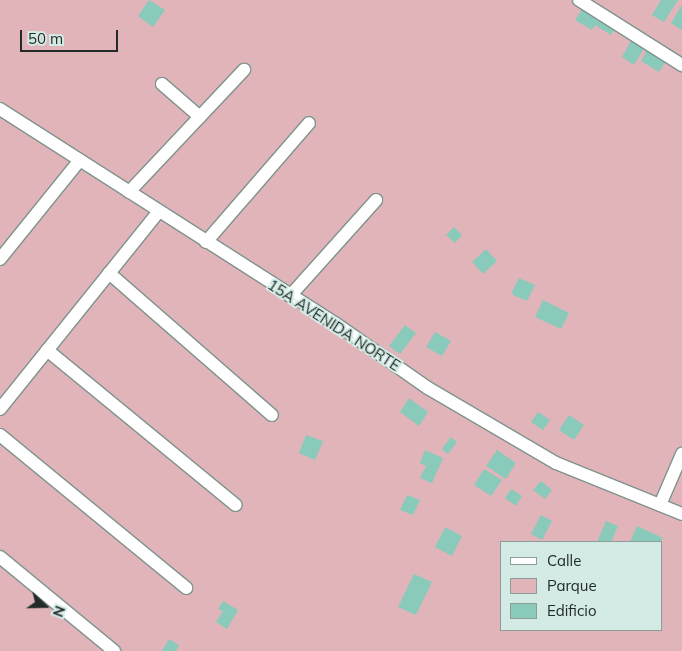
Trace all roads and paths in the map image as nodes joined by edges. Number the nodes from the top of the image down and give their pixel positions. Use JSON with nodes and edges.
{"nodes":[{"id":1,"x":579,"y":0,"type":"edge"},
{"id":2,"x":682,"y":65,"type":"edge"},
{"id":3,"x":244,"y":70,"type":"dead end"},
{"id":4,"x":162,"y":84,"type":"dead end"},
{"id":5,"x":0,"y":109,"type":"edge"},
{"id":6,"x":200,"y":117,"type":"junction"},
{"id":7,"x":309,"y":123,"type":"dead end"},
{"id":8,"x":80,"y":160,"type":"junction"},
{"id":9,"x":129,"y":192,"type":"junction"},
{"id":10,"x":376,"y":200,"type":"dead end"},
{"id":11,"x":158,"y":211,"type":"junction"},
{"id":12,"x":206,"y":242,"type":"junction"},
{"id":13,"x":0,"y":259,"type":"edge"},
{"id":14,"x":109,"y":273,"type":"junction"},
{"id":15,"x":290,"y":296,"type":"junction"},
{"id":16,"x":47,"y":350,"type":"junction"},
{"id":17,"x":0,"y":409,"type":"edge"},
{"id":18,"x":272,"y":415,"type":"dead end"},
{"id":19,"x":0,"y":435,"type":"edge"},
{"id":20,"x":682,"y":454,"type":"edge"},
{"id":21,"x":236,"y":505,"type":"dead end"},
{"id":22,"x":660,"y":505,"type":"junction"},
{"id":23,"x":682,"y":514,"type":"edge"},
{"id":24,"x":0,"y":557,"type":"edge"},
{"id":25,"x":186,"y":588,"type":"dead end"},
{"id":26,"x":114,"y":651,"type":"edge"}],
"edges":[{"from":1,"to":2,"type":"street"},
{"from":3,"to":6,"type":"street"},
{"from":4,"to":6,"type":"street"},
{"from":5,"to":8,"type":"street","name":"15A AVENIDA NORTE"},
{"from":6,"to":9,"type":"street"},
{"from":7,"to":12,"type":"street"},
{"from":8,"to":9,"type":"street","name":"15A AVENIDA NORTE"},
{"from":8,"to":13,"type":"street"},
{"from":9,"to":11,"type":"street","name":"15A AVENIDA NORTE"},
{"from":10,"to":15,"type":"street"},
{"from":11,"to":12,"type":"street","name":"15A AVENIDA NORTE"},
{"from":11,"to":14,"type":"street"},
{"from":12,"to":15,"type":"street","name":"15A AVENIDA NORTE"},
{"from":14,"to":16,"type":"street"},
{"from":14,"to":18,"type":"street"},
{"from":15,"to":22,"type":"street","name":"15A AVENIDA NORTE"},
{"from":16,"to":17,"type":"street"},
{"from":16,"to":21,"type":"street"},
{"from":19,"to":25,"type":"street"},
{"from":20,"to":22,"type":"street"},
{"from":22,"to":23,"type":"street","name":"15A AVENIDA NORTE"},
{"from":24,"to":26,"type":"street"}]}
